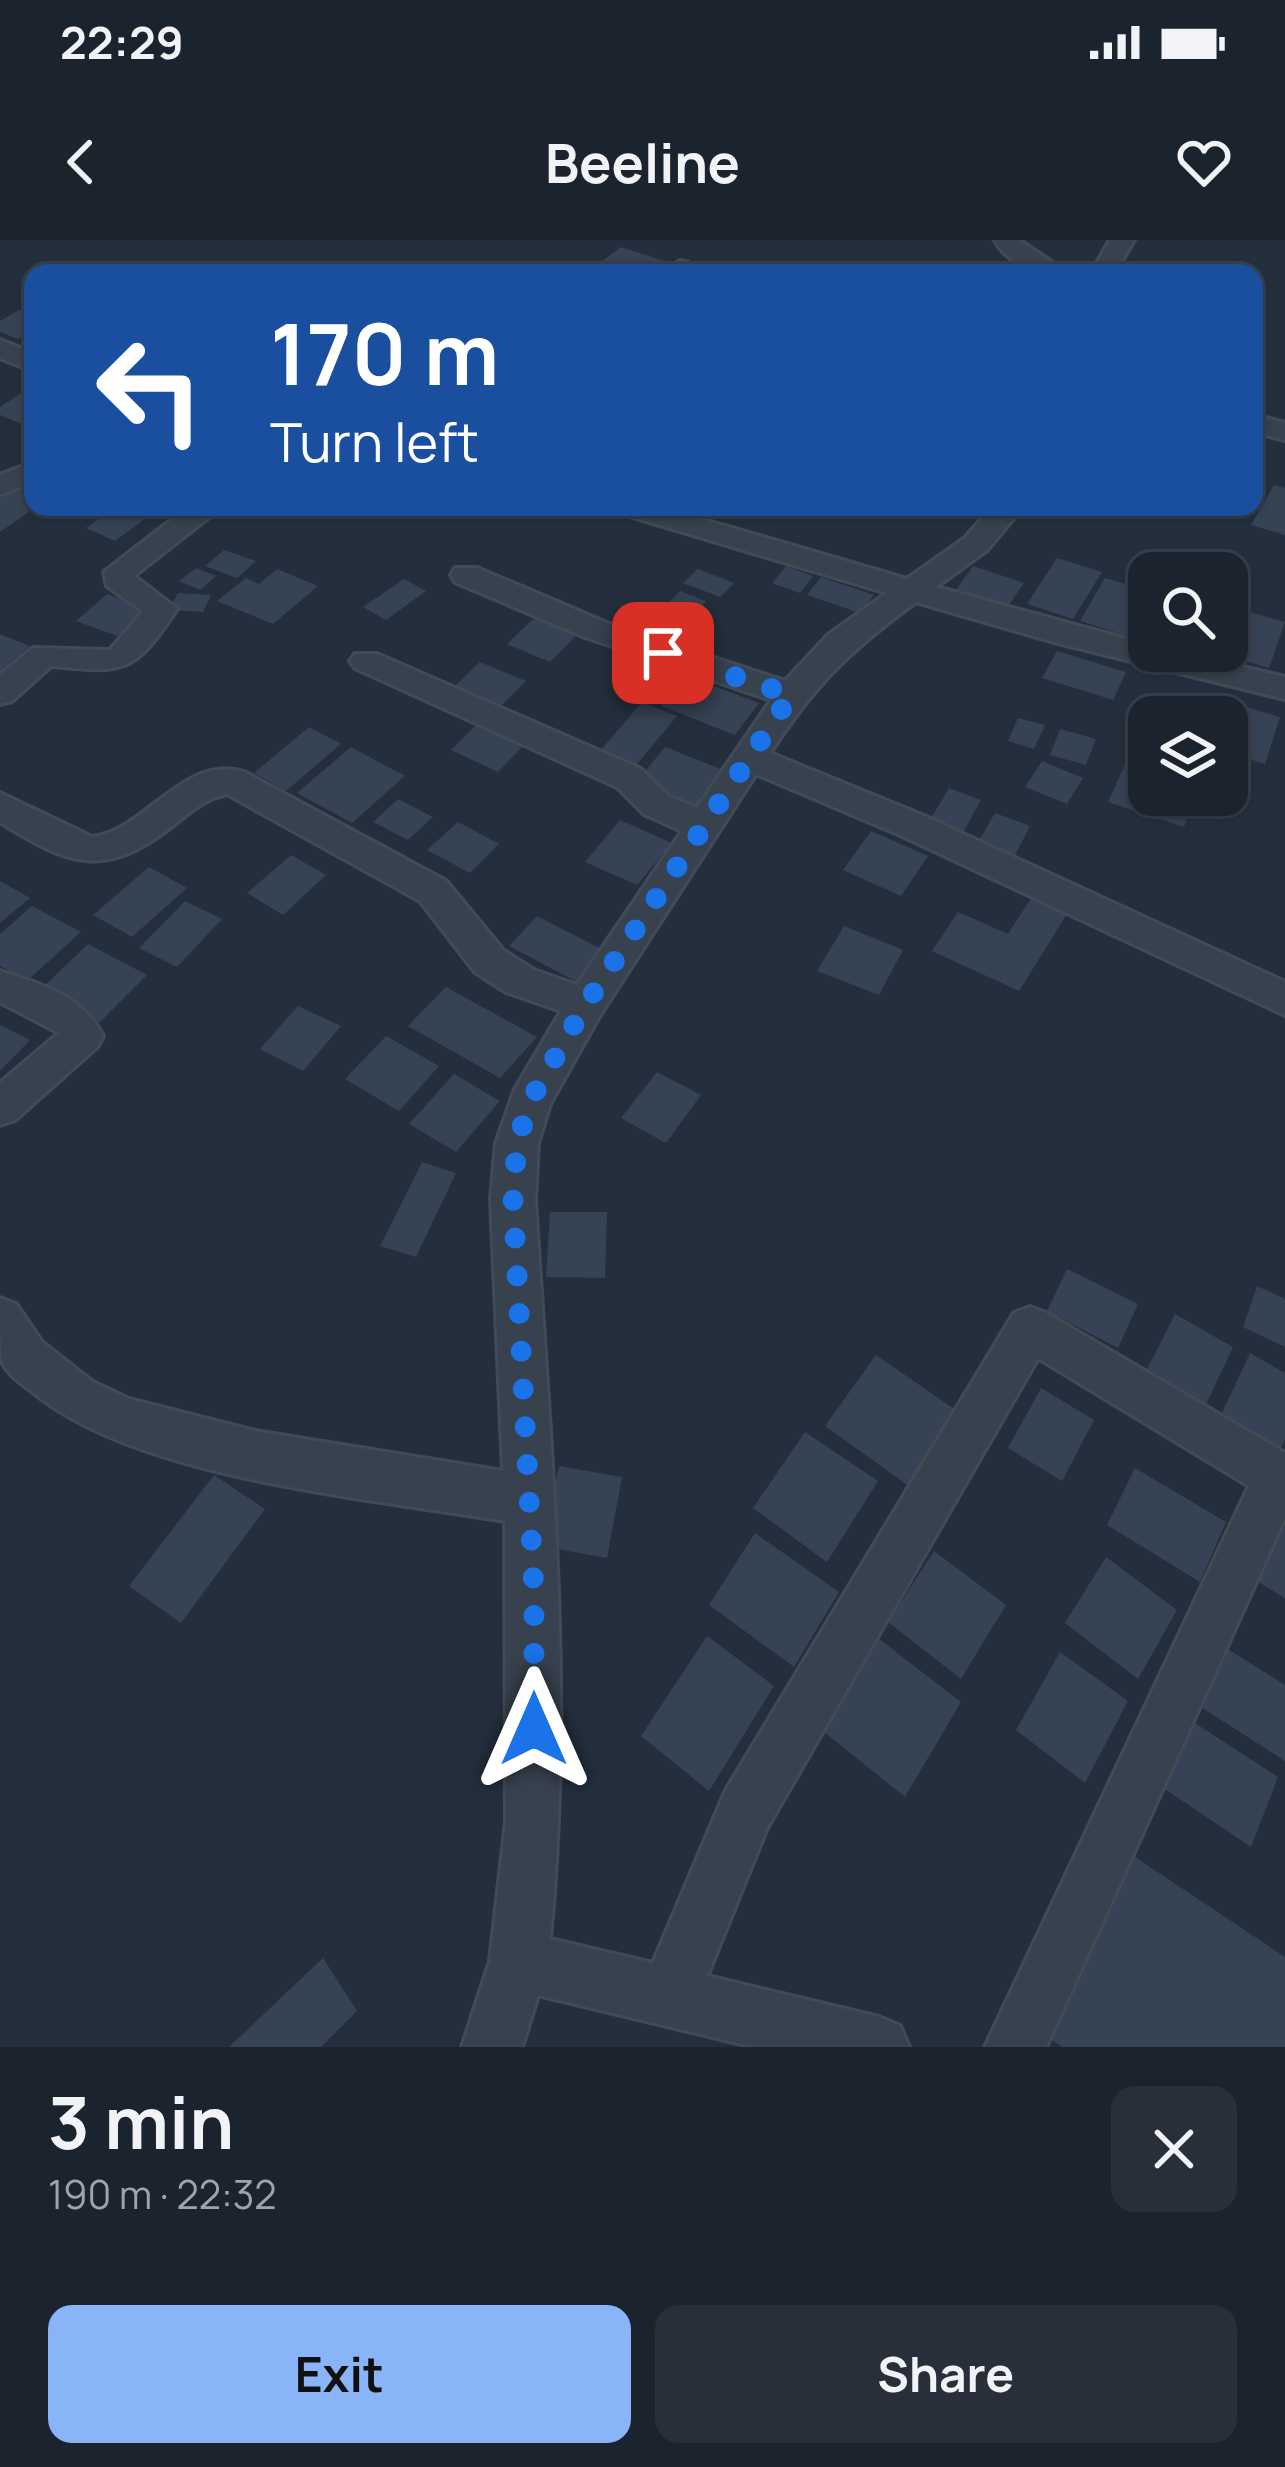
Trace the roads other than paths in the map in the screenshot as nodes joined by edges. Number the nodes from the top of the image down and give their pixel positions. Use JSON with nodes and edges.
{"nodes":[{"id":1,"x":1007,"y":240,"type":"edge"},
{"id":2,"x":1040,"y":264,"type":"edge"},
{"id":3,"x":195,"y":516,"type":"edge"},
{"id":4,"x":658,"y":516,"type":"edge"},
{"id":5,"x":1000,"y":516,"type":"edge"},
{"id":6,"x":466,"y":575,"type":"dead end"},
{"id":7,"x":904,"y":591,"type":"junction"},
{"id":8,"x":366,"y":661,"type":"dead end"},
{"id":9,"x":1285,"y":688,"type":"edge"},
{"id":10,"x":0,"y":693,"type":"edge"},
{"id":11,"x":791,"y":695,"type":"junction"},
{"id":12,"x":747,"y":758,"type":"junction"},
{"id":13,"x":0,"y":806,"type":"edge"},
{"id":14,"x":702,"y":825,"type":"junction"},
{"id":15,"x":0,"y":986,"type":"edge"},
{"id":16,"x":1285,"y":999,"type":"edge"},
{"id":17,"x":586,"y":1004,"type":"junction"},
{"id":18,"x":0,"y":1108,"type":"edge"},
{"id":19,"x":0,"y":1319,"type":"edge"},
{"id":20,"x":1282,"y":1478,"type":"edge"},
{"id":21,"x":529,"y":1500,"type":"junction"},
{"id":22,"x":519,"y":1961,"type":"junction"},
{"id":23,"x":670,"y":1995,"type":"junction"},
{"id":24,"x":491,"y":2047,"type":"edge"},
{"id":25,"x":879,"y":2047,"type":"edge"},
{"id":26,"x":1015,"y":2047,"type":"edge"}],
"edges":[{"from":1,"to":2,"type":"street"},
{"from":3,"to":10,"type":"street"},
{"from":4,"to":7,"type":"street"},
{"from":5,"to":7,"type":"street"},
{"from":6,"to":11,"type":"street"},
{"from":7,"to":9,"type":"street"},
{"from":7,"to":11,"type":"street"},
{"from":8,"to":14,"type":"street"},
{"from":11,"to":12,"type":"street"},
{"from":12,"to":14,"type":"street"},
{"from":12,"to":16,"type":"street"},
{"from":13,"to":17,"type":"street"},
{"from":14,"to":17,"type":"street"},
{"from":15,"to":18,"type":"street"},
{"from":17,"to":21,"type":"street"},
{"from":19,"to":21,"type":"street"},
{"from":20,"to":23,"type":"street"},
{"from":20,"to":26,"type":"street"},
{"from":21,"to":22,"type":"street"},
{"from":22,"to":23,"type":"street"},
{"from":22,"to":24,"type":"street"},
{"from":23,"to":25,"type":"street"}]}
